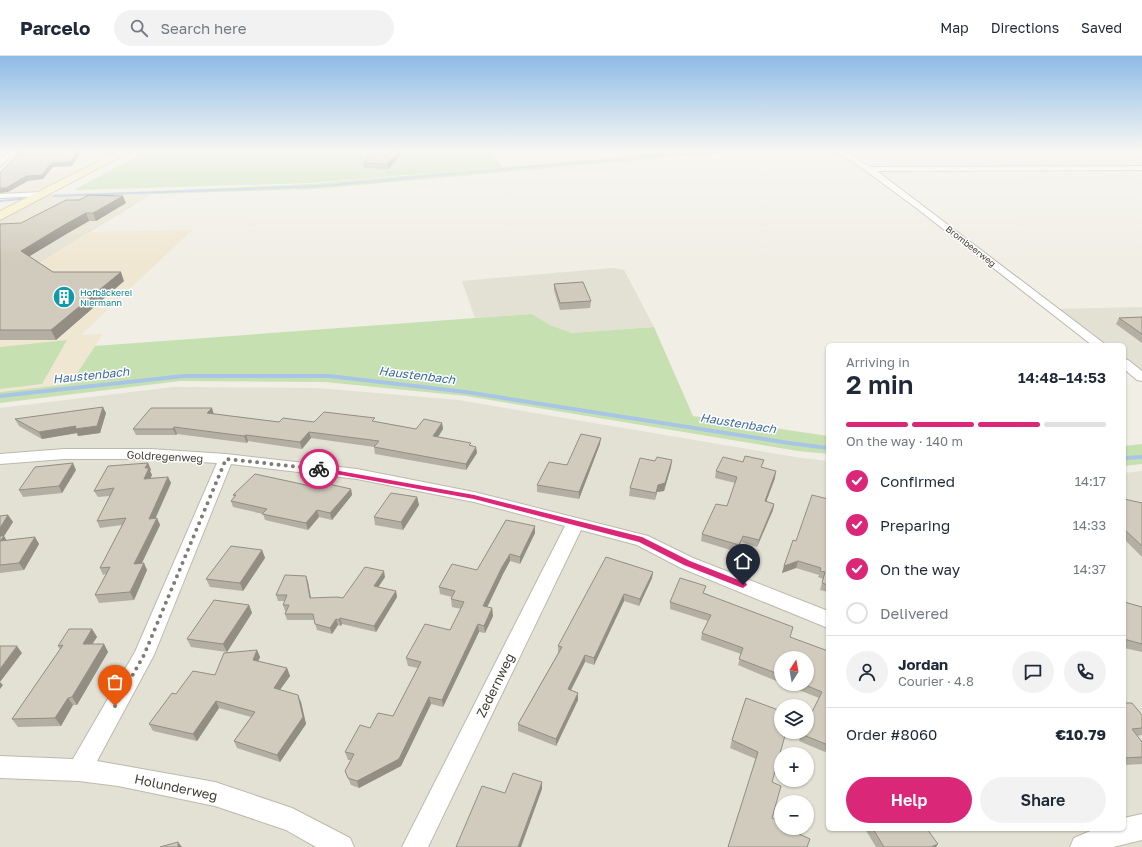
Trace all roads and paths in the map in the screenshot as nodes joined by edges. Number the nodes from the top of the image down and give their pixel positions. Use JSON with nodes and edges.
{"nodes":[{"id":1,"x":54,"y":188,"type":"edge"},
{"id":2,"x":895,"y":188,"type":"edge"},
{"id":3,"x":42,"y":194,"type":"junction"},
{"id":4,"x":0,"y":196,"type":"edge"},
{"id":5,"x":0,"y":216,"type":"edge"},
{"id":6,"x":1097,"y":343,"type":"edge"},
{"id":7,"x":1126,"y":365,"type":"edge"},
{"id":8,"x":1142,"y":377,"type":"edge"},
{"id":9,"x":0,"y":459,"type":"edge"},
{"id":10,"x":226,"y":459,"type":"junction"},
{"id":11,"x":575,"y":524,"type":"junction"},
{"id":12,"x":826,"y":619,"type":"edge"},
{"id":13,"x":0,"y":767,"type":"edge"},
{"id":14,"x":78,"y":770,"type":"junction"},
{"id":15,"x":1142,"y":827,"type":"edge"},
{"id":16,"x":1126,"y":829,"type":"edge"},
{"id":17,"x":1113,"y":831,"type":"edge"},
{"id":18,"x":341,"y":847,"type":"edge"},
{"id":19,"x":415,"y":847,"type":"edge"},
{"id":20,"x":1083,"y":847,"type":"edge"}],
"edges":[{"from":1,"to":3,"type":"street"},
{"from":2,"to":6,"type":"street","name":"Brombeerweg"},
{"from":3,"to":4,"type":"street"},
{"from":3,"to":5,"type":"street"},
{"from":7,"to":8,"type":"street"},
{"from":9,"to":10,"type":"street","name":"Goldregenweg"},
{"from":10,"to":11,"type":"street","name":"Goldregenweg"},
{"from":10,"to":14,"type":"street"},
{"from":11,"to":12,"type":"street","name":"Goldregenweg"},
{"from":11,"to":19,"type":"street","name":"Zedernweg"},
{"from":13,"to":14,"type":"street","name":"Holunderweg"},
{"from":14,"to":18,"type":"street","name":"Holunderweg"},
{"from":15,"to":16,"type":"street"},
{"from":17,"to":20,"type":"street"}]}
